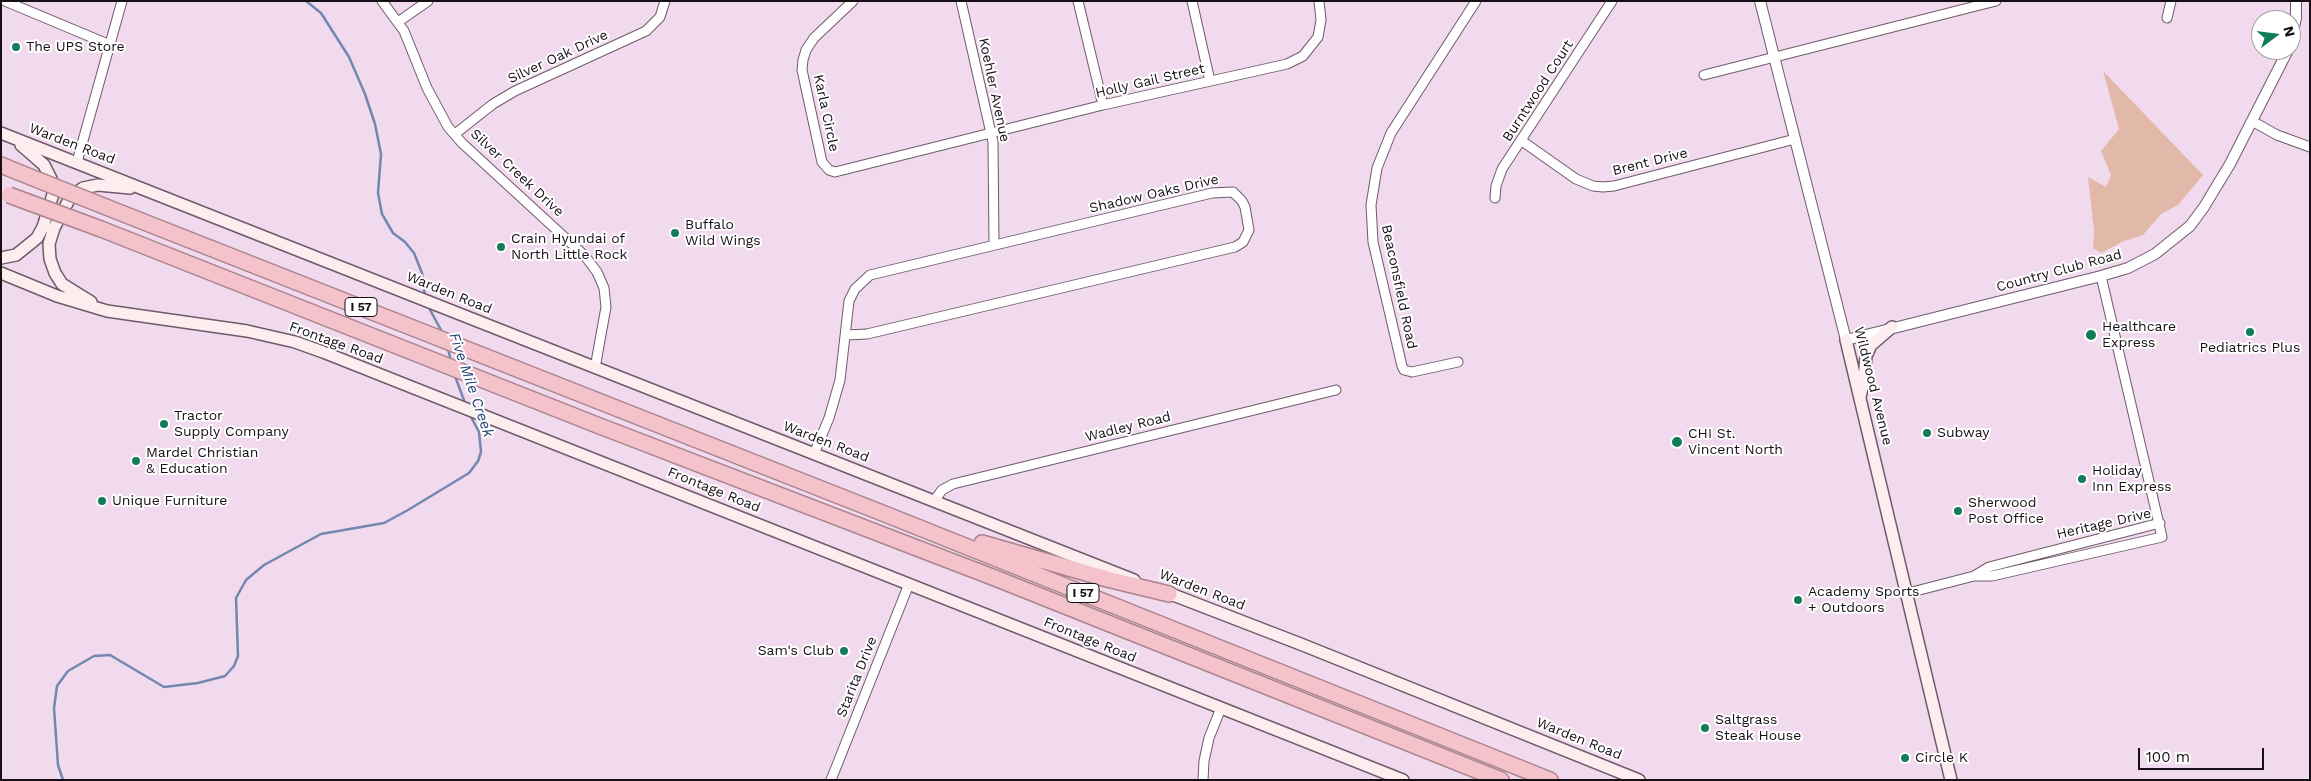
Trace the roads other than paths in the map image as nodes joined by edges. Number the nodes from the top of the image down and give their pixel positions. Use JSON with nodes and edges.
{"nodes":[{"id":1,"x":5,"y":1,"type":"edge"},
{"id":2,"x":122,"y":1,"type":"edge"},
{"id":3,"x":382,"y":1,"type":"edge"},
{"id":4,"x":428,"y":1,"type":"edge"},
{"id":5,"x":665,"y":1,"type":"edge"},
{"id":6,"x":853,"y":1,"type":"edge"},
{"id":7,"x":961,"y":1,"type":"edge"},
{"id":8,"x":1078,"y":1,"type":"edge"},
{"id":9,"x":1192,"y":1,"type":"edge"},
{"id":10,"x":1319,"y":1,"type":"edge"},
{"id":11,"x":1476,"y":1,"type":"edge"},
{"id":12,"x":1612,"y":1,"type":"edge"},
{"id":13,"x":1760,"y":1,"type":"edge"},
{"id":14,"x":1996,"y":1,"type":"edge"},
{"id":15,"x":2171,"y":1,"type":"edge"},
{"id":16,"x":2167,"y":18,"type":"dead end"},
{"id":17,"x":398,"y":22,"type":"junction"},
{"id":18,"x":110,"y":45,"type":"junction"},
{"id":19,"x":1774,"y":58,"type":"junction"},
{"id":20,"x":2283,"y":60,"type":"edge"},
{"id":21,"x":1704,"y":76,"type":"dead end"},
{"id":22,"x":1210,"y":81,"type":"junction"},
{"id":23,"x":1103,"y":105,"type":"junction"},
{"id":24,"x":2252,"y":121,"type":"junction"},
{"id":25,"x":2,"y":133,"type":"edge"},
{"id":26,"x":455,"y":134,"type":"junction"},
{"id":27,"x":991,"y":134,"type":"junction"},
{"id":28,"x":1795,"y":139,"type":"junction"},
{"id":29,"x":1522,"y":141,"type":"junction"},
{"id":30,"x":2310,"y":147,"type":"edge"},
{"id":31,"x":77,"y":162,"type":"junction"},
{"id":32,"x":1,"y":165,"type":"edge"},
{"id":33,"x":149,"y":191,"type":"junction"},
{"id":34,"x":5,"y":193,"type":"edge"},
{"id":35,"x":1495,"y":198,"type":"dead end"},
{"id":36,"x":994,"y":244,"type":"junction"},
{"id":37,"x":1,"y":258,"type":"edge"},
{"id":38,"x":1,"y":273,"type":"edge"},
{"id":39,"x":2101,"y":276,"type":"junction"},
{"id":40,"x":107,"y":310,"type":"junction"},
{"id":41,"x":1892,"y":328,"type":"junction"},
{"id":42,"x":846,"y":334,"type":"junction"},
{"id":43,"x":1846,"y":340,"type":"junction"},
{"id":44,"x":1458,"y":362,"type":"dead end"},
{"id":45,"x":595,"y":368,"type":"junction"},
{"id":46,"x":1336,"y":390,"type":"dead end"},
{"id":47,"x":1860,"y":398,"type":"junction"},
{"id":48,"x":814,"y":454,"type":"junction"},
{"id":49,"x":934,"y":501,"type":"junction"},
{"id":50,"x":895,"y":518,"type":"junction"},
{"id":51,"x":2160,"y":523,"type":"junction"},
{"id":52,"x":1974,"y":576,"type":"junction"},
{"id":53,"x":909,"y":584,"type":"junction"},
{"id":54,"x":1908,"y":593,"type":"junction"},
{"id":55,"x":1169,"y":594,"type":"junction"},
{"id":56,"x":1221,"y":708,"type":"junction"},
{"id":57,"x":831,"y":780,"type":"edge"},
{"id":58,"x":1203,"y":780,"type":"edge"},
{"id":59,"x":1403,"y":780,"type":"edge"},
{"id":60,"x":1501,"y":780,"type":"edge"},
{"id":61,"x":1550,"y":780,"type":"edge"},
{"id":62,"x":1639,"y":780,"type":"edge"},
{"id":63,"x":1951,"y":780,"type":"edge"}],
"edges":[{"from":1,"to":18,"type":"street"},
{"from":2,"to":18,"type":"street"},
{"from":3,"to":17,"type":"street","name":"Silver Creek Drive"},
{"from":4,"to":17,"type":"street"},
{"from":5,"to":26,"type":"street","name":"Silver Oak Drive"},
{"from":6,"to":27,"type":"street","name":"Karla Circle"},
{"from":7,"to":27,"type":"street","name":"Koehler Avenue"},
{"from":8,"to":23,"type":"street"},
{"from":9,"to":22,"type":"street"},
{"from":10,"to":22,"type":"street","name":"Holly Gail Street"},
{"from":11,"to":44,"type":"street","name":"Beaconsfield Road"},
{"from":12,"to":29,"type":"street","name":"Burntwood Court"},
{"from":13,"to":19,"type":"street","name":"Wildwood Avenue"},
{"from":14,"to":19,"type":"street"},
{"from":15,"to":16,"type":"street"},
{"from":17,"to":26,"type":"street","name":"Silver Creek Drive"},
{"from":18,"to":31,"type":"street"},
{"from":19,"to":21,"type":"street"},
{"from":19,"to":28,"type":"street","name":"Wildwood Avenue"},
{"from":20,"to":24,"type":"street","name":"Country Club Road"},
{"from":22,"to":23,"type":"street","name":"Holly Gail Street"},
{"from":23,"to":27,"type":"street","name":"Holly Gail Street"},
{"from":24,"to":30,"type":"street"},
{"from":24,"to":39,"type":"street","name":"Country Club Road"},
{"from":25,"to":31,"type":"main road","name":"Warden Road"},
{"from":25,"to":37,"type":"main road"},
{"from":26,"to":45,"type":"street","name":"Silver Creek Drive"},
{"from":27,"to":36,"type":"street","name":"Koehler Avenue"},
{"from":28,"to":29,"type":"street","name":"Brent Drive"},
{"from":28,"to":43,"type":"street","name":"Wildwood Avenue"},
{"from":29,"to":35,"type":"street","name":"Burntwood Court"},
{"from":31,"to":33,"type":"main road","name":"Warden Road"},
{"from":32,"to":50,"type":"highway","number":"I 57","bridge":true},
{"from":33,"to":40,"type":"main road"},
{"from":33,"to":45,"type":"main road","name":"Warden Road"},
{"from":34,"to":60,"type":"highway","number":"I 57","bridge":true},
{"from":36,"to":42,"type":"street","name":"Shadow Oaks Drive"},
{"from":36,"to":42,"type":"street","name":"Shadow Oaks Drive"},
{"from":38,"to":40,"type":"main road","name":"Frontage Road"},
{"from":39,"to":41,"type":"street","name":"Country Club Road"},
{"from":39,"to":51,"type":"street"},
{"from":40,"to":53,"type":"main road","name":"Frontage Road"},
{"from":41,"to":43,"type":"street","name":"Country Club Road"},
{"from":41,"to":47,"type":"main road"},
{"from":42,"to":48,"type":"street","name":"Shadow Oaks Drive"},
{"from":43,"to":47,"type":"main road","name":"Wildwood Avenue"},
{"from":45,"to":48,"type":"main road","name":"Warden Road"},
{"from":46,"to":49,"type":"street","name":"Wadley Road"},
{"from":47,"to":54,"type":"main road","name":"Wildwood Avenue"},
{"from":48,"to":49,"type":"main road","name":"Warden Road"},
{"from":49,"to":55,"type":"main road","name":"Warden Road"},
{"from":50,"to":55,"type":"highway"},
{"from":50,"to":61,"type":"highway","number":"I 57"},
{"from":51,"to":52,"type":"street","name":"Heritage Drive"},
{"from":51,"to":52,"type":"street","name":"Heritage Drive"},
{"from":52,"to":54,"type":"street","name":"Heritage Drive"},
{"from":53,"to":56,"type":"main road","name":"Frontage Road"},
{"from":53,"to":57,"type":"street","name":"Starita Drive"},
{"from":54,"to":63,"type":"main road","name":"Wildwood Avenue"},
{"from":55,"to":62,"type":"main road","name":"Warden Road"},
{"from":56,"to":58,"type":"street"},
{"from":56,"to":59,"type":"main road","name":"Frontage Road"}]}
